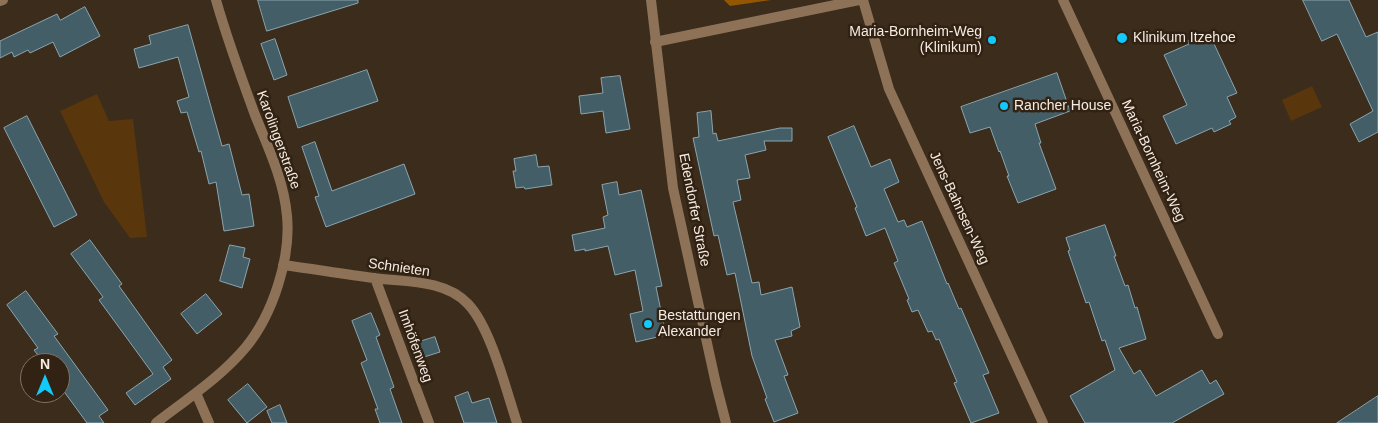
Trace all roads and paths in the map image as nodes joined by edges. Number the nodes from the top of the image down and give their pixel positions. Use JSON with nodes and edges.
{"nodes":[{"id":1,"x":216,"y":0,"type":"edge"},
{"id":2,"x":651,"y":0,"type":"edge"},
{"id":3,"x":858,"y":0,"type":"edge"},
{"id":4,"x":863,"y":0,"type":"edge"},
{"id":5,"x":1063,"y":0,"type":"edge"},
{"id":6,"x":656,"y":42,"type":"junction"},
{"id":7,"x":283,"y":265,"type":"junction"},
{"id":8,"x":375,"y":278,"type":"junction"},
{"id":9,"x":1218,"y":334,"type":"dead end"},
{"id":10,"x":196,"y":393,"type":"junction"},
{"id":11,"x":156,"y":423,"type":"edge"},
{"id":12,"x":209,"y":423,"type":"edge"},
{"id":13,"x":429,"y":423,"type":"edge"},
{"id":14,"x":517,"y":423,"type":"edge"},
{"id":15,"x":726,"y":423,"type":"edge"},
{"id":16,"x":1043,"y":423,"type":"edge"}],
"edges":[{"from":1,"to":7,"type":"street","name":"Karolingerstraße"},
{"from":2,"to":6,"type":"street","name":"Edendorfer Straße"},
{"from":3,"to":6,"type":"street"},
{"from":4,"to":16,"type":"street","name":"Jens-Bahnsen-Weg"},
{"from":5,"to":9,"type":"street","name":"Maria-Bornheim-Weg"},
{"from":6,"to":15,"type":"street","name":"Edendorfer Straße"},
{"from":7,"to":8,"type":"street","name":"Schnieten"},
{"from":7,"to":10,"type":"street","name":"Karolingerstraße"},
{"from":8,"to":13,"type":"street","name":"Imhöfenweg"},
{"from":8,"to":14,"type":"street","name":"Schnieten"},
{"from":10,"to":11,"type":"street","name":"Karolingerstraße"},
{"from":10,"to":12,"type":"street"}]}
